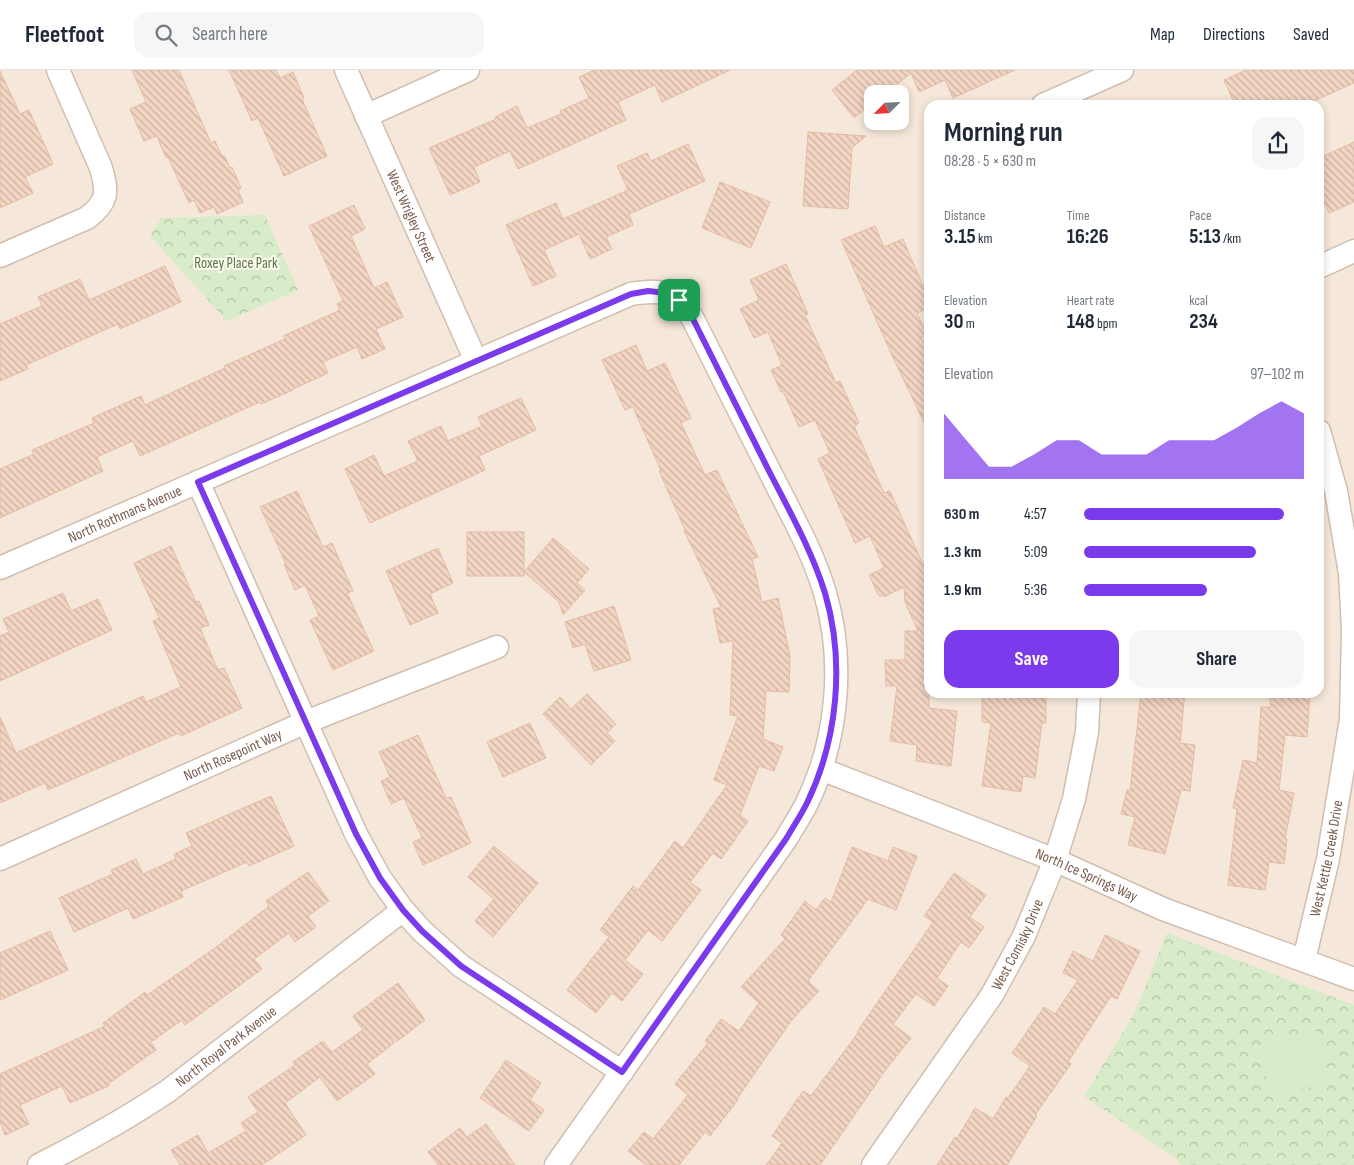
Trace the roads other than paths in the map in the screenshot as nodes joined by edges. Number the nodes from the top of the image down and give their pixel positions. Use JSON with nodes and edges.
{"nodes":[{"id":1,"x":58,"y":70,"type":"edge"},
{"id":2,"x":346,"y":70,"type":"edge"},
{"id":3,"x":468,"y":70,"type":"edge"},
{"id":4,"x":1122,"y":70,"type":"edge"},
{"id":5,"x":1054,"y":100,"type":"edge"},
{"id":6,"x":366,"y":116,"type":"junction"},
{"id":7,"x":1354,"y":251,"type":"edge"},
{"id":8,"x":0,"y":256,"type":"edge"},
{"id":9,"x":1324,"y":265,"type":"edge"},
{"id":10,"x":476,"y":361,"type":"junction"},
{"id":11,"x":1324,"y":449,"type":"edge"},
{"id":12,"x":198,"y":482,"type":"junction"},
{"id":13,"x":0,"y":568,"type":"edge"},
{"id":14,"x":497,"y":648,"type":"dead end"},
{"id":15,"x":1089,"y":698,"type":"edge"},
{"id":16,"x":306,"y":722,"type":"junction"},
{"id":17,"x":821,"y":769,"type":"junction"},
{"id":18,"x":0,"y":860,"type":"edge"},
{"id":19,"x":1055,"y":860,"type":"junction"},
{"id":20,"x":403,"y":910,"type":"junction"},
{"id":21,"x":1304,"y":960,"type":"junction"},
{"id":22,"x":1354,"y":980,"type":"edge"},
{"id":23,"x":622,"y":1072,"type":"junction"},
{"id":24,"x":39,"y":1165,"type":"edge"},
{"id":25,"x":556,"y":1165,"type":"edge"},
{"id":26,"x":873,"y":1165,"type":"edge"}],
"edges":[{"from":1,"to":8,"type":"street"},
{"from":2,"to":6,"type":"street","name":"West Wrigley Street"},
{"from":3,"to":6,"type":"street"},
{"from":4,"to":5,"type":"street"},
{"from":6,"to":10,"type":"street","name":"West Wrigley Street"},
{"from":7,"to":9,"type":"street"},
{"from":10,"to":12,"type":"street","name":"North Rothmans Avenue"},
{"from":10,"to":17,"type":"street","name":"North Rothmans Avenue"},
{"from":11,"to":21,"type":"street","name":"West Kettle Creek Drive"},
{"from":12,"to":13,"type":"street","name":"North Rothmans Avenue"},
{"from":12,"to":16,"type":"street"},
{"from":14,"to":16,"type":"street","name":"North Rosepoint Way"},
{"from":15,"to":19,"type":"street","name":"West Comisky Drive"},
{"from":16,"to":18,"type":"street","name":"North Rosepoint Way"},
{"from":16,"to":20,"type":"street"},
{"from":17,"to":19,"type":"street","name":"North Ice Springs Way"},
{"from":17,"to":23,"type":"street"},
{"from":19,"to":21,"type":"street","name":"North Ice Springs Way"},
{"from":19,"to":26,"type":"street","name":"West Comisky Drive"},
{"from":20,"to":23,"type":"street"},
{"from":20,"to":24,"type":"street","name":"North Royal Park Avenue"},
{"from":21,"to":22,"type":"street","name":"North Ice Springs Way"},
{"from":23,"to":25,"type":"street"}]}
